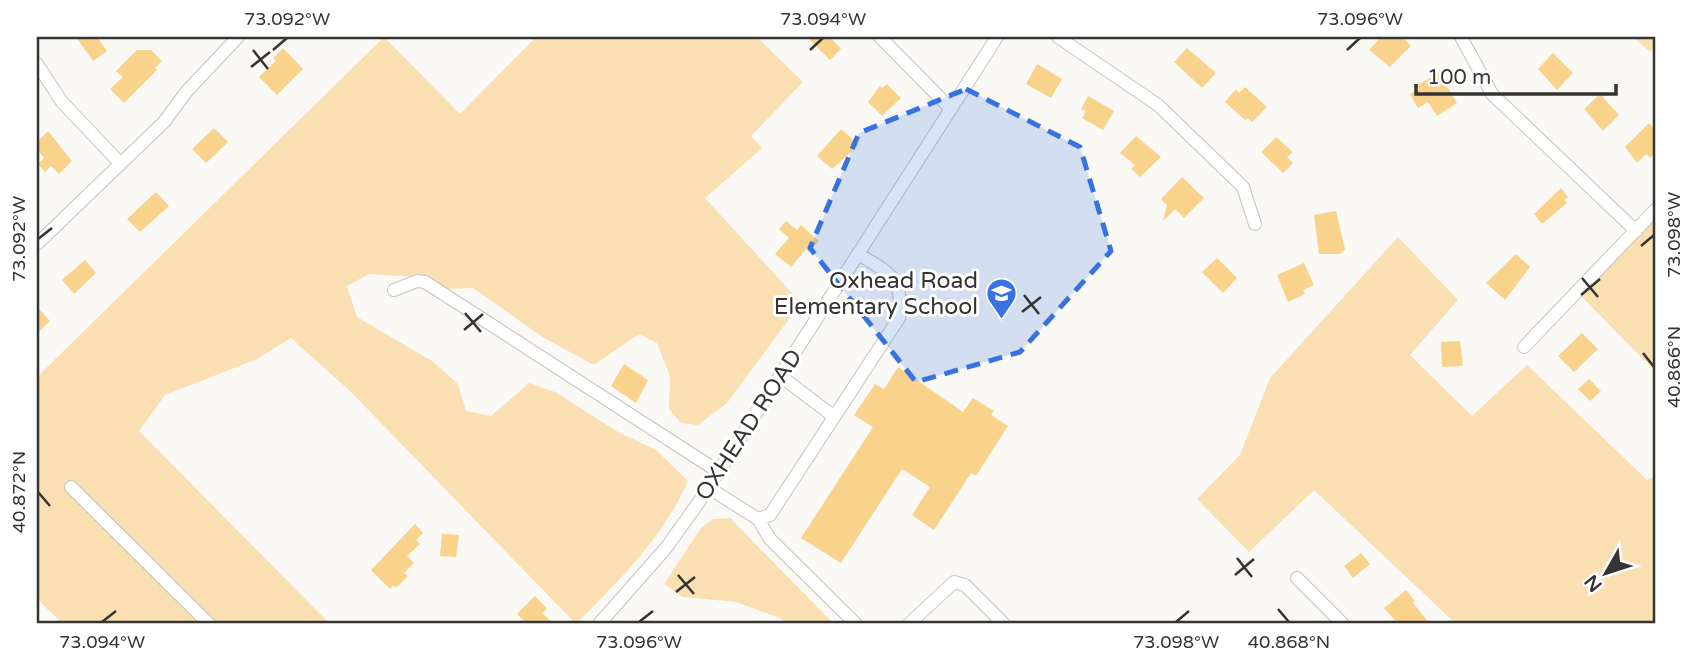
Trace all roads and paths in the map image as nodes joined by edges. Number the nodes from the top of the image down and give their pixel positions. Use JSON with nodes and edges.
{"nodes":[{"id":1,"x":238,"y":37,"type":"edge"},
{"id":2,"x":880,"y":37,"type":"edge"},
{"id":3,"x":997,"y":37,"type":"edge"},
{"id":4,"x":1058,"y":37,"type":"edge"},
{"id":5,"x":1461,"y":37,"type":"edge"},
{"id":6,"x":37,"y":64,"type":"edge"},
{"id":7,"x":950,"y":108,"type":"junction"},
{"id":8,"x":119,"y":162,"type":"junction"},
{"id":9,"x":1656,"y":209,"type":"edge"},
{"id":10,"x":1255,"y":224,"type":"dead end"},
{"id":11,"x":1636,"y":230,"type":"junction"},
{"id":12,"x":37,"y":244,"type":"edge"},
{"id":13,"x":858,"y":254,"type":"junction"},
{"id":14,"x":394,"y":290,"type":"dead end"},
{"id":15,"x":1524,"y":347,"type":"dead end"},
{"id":16,"x":782,"y":377,"type":"junction"},
{"id":17,"x":833,"y":416,"type":"junction"},
{"id":18,"x":719,"y":472,"type":"junction"},
{"id":19,"x":71,"y":487,"type":"dead end"},
{"id":20,"x":709,"y":488,"type":"junction"},
{"id":21,"x":758,"y":519,"type":"junction"},
{"id":22,"x":1297,"y":578,"type":"dead end"},
{"id":23,"x":209,"y":624,"type":"edge"},
{"id":24,"x":599,"y":624,"type":"edge"},
{"id":25,"x":856,"y":624,"type":"edge"},
{"id":26,"x":909,"y":624,"type":"edge"},
{"id":27,"x":1004,"y":624,"type":"edge"},
{"id":28,"x":1343,"y":624,"type":"edge"}],
"edges":[{"from":1,"to":8,"type":"street"},
{"from":2,"to":7,"type":"street"},
{"from":3,"to":7,"type":"street","name":"OXHEAD ROAD"},
{"from":4,"to":10,"type":"street"},
{"from":5,"to":11,"type":"street"},
{"from":6,"to":8,"type":"street"},
{"from":7,"to":13,"type":"street","name":"OXHEAD ROAD"},
{"from":8,"to":12,"type":"street"},
{"from":9,"to":11,"type":"street"},
{"from":11,"to":15,"type":"street"},
{"from":13,"to":16,"type":"street","name":"OXHEAD ROAD"},
{"from":13,"to":17,"type":"street"},
{"from":14,"to":18,"type":"street"},
{"from":16,"to":17,"type":"street"},
{"from":16,"to":18,"type":"street","name":"OXHEAD ROAD"},
{"from":17,"to":21,"type":"street"},
{"from":18,"to":20,"type":"street","name":"OXHEAD ROAD"},
{"from":19,"to":23,"type":"street"},
{"from":20,"to":21,"type":"street"},
{"from":20,"to":24,"type":"street","name":"OXHEAD ROAD"},
{"from":21,"to":25,"type":"street"},
{"from":22,"to":28,"type":"street"},
{"from":26,"to":27,"type":"street"}]}
